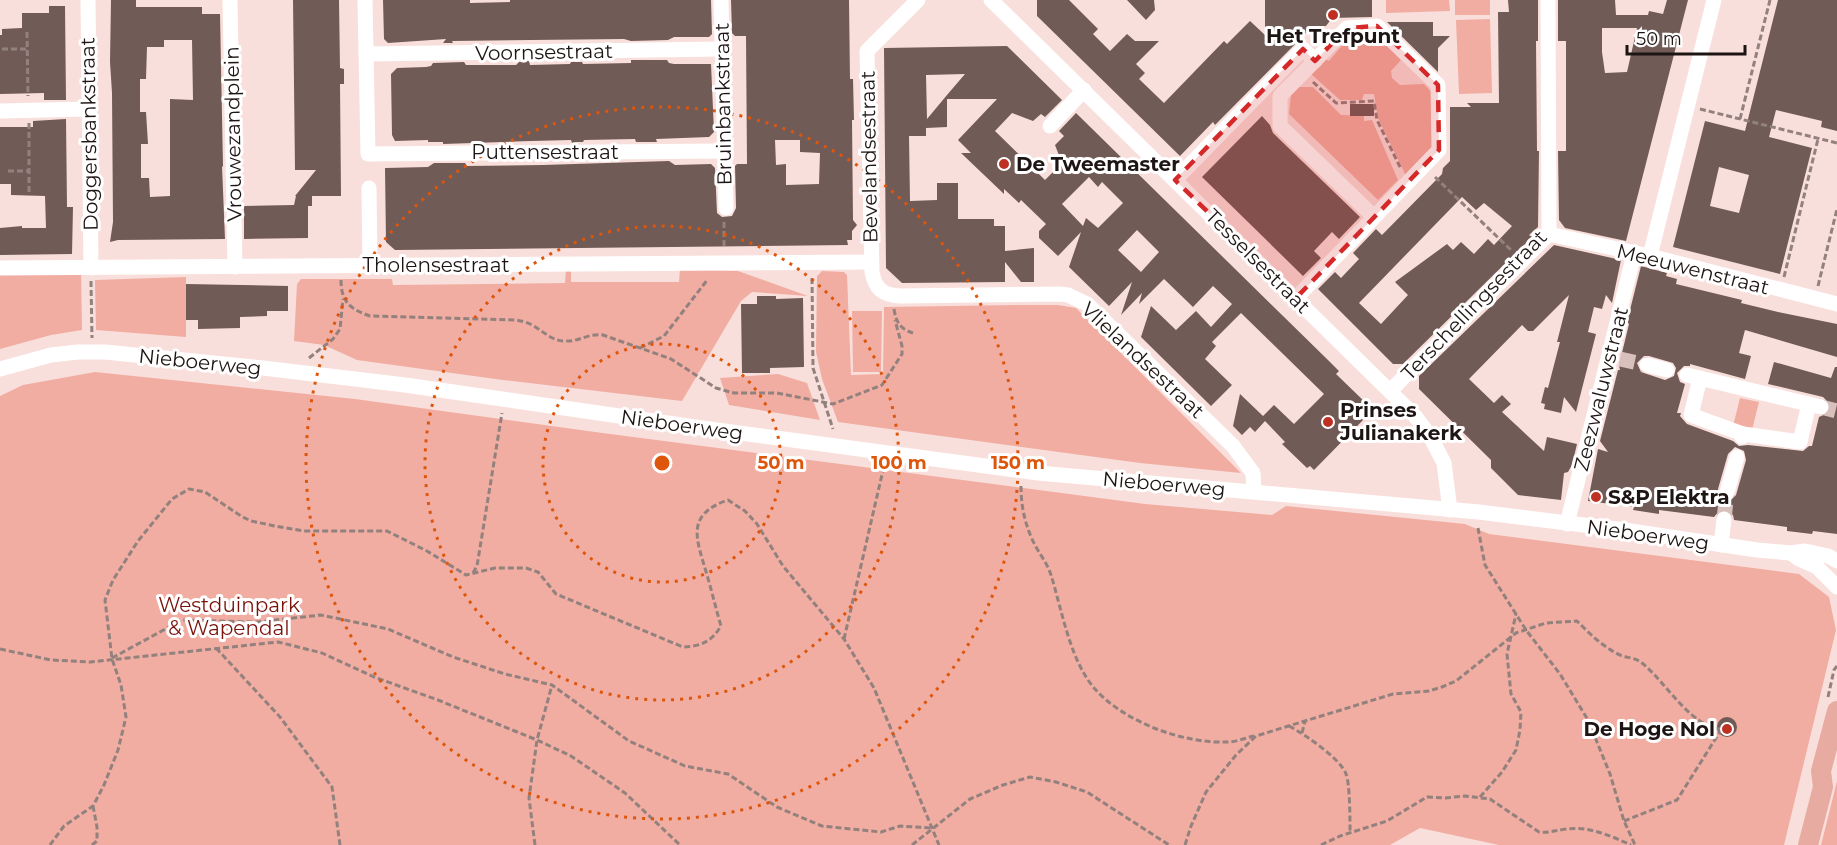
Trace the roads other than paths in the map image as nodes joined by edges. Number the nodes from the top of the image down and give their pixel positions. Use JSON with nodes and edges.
{"nodes":[{"id":1,"x":88,"y":0,"type":"edge"},
{"id":2,"x":230,"y":0,"type":"edge"},
{"id":3,"x":365,"y":0,"type":"edge"},
{"id":4,"x":721,"y":0,"type":"edge"},
{"id":5,"x":918,"y":0,"type":"edge"},
{"id":6,"x":991,"y":0,"type":"edge"},
{"id":7,"x":1548,"y":0,"type":"edge"},
{"id":8,"x":1714,"y":0,"type":"edge"},
{"id":9,"x":722,"y":49,"type":"junction"},
{"id":10,"x":366,"y":54,"type":"junction"},
{"id":11,"x":1315,"y":61,"type":"junction"},
{"id":12,"x":1084,"y":90,"type":"junction"},
{"id":13,"x":89,"y":109,"type":"junction"},
{"id":14,"x":0,"y":111,"type":"edge"},
{"id":15,"x":1050,"y":126,"type":"dead end"},
{"id":16,"x":723,"y":151,"type":"junction"},
{"id":17,"x":1175,"y":180,"type":"junction"},
{"id":18,"x":369,"y":188,"type":"dead end"},
{"id":19,"x":725,"y":215,"type":"road end"},
{"id":20,"x":1373,"y":216,"type":"junction"},
{"id":21,"x":1550,"y":234,"type":"junction"},
{"id":22,"x":1634,"y":254,"type":"junction"},
{"id":23,"x":1650,"y":256,"type":"junction"},
{"id":24,"x":871,"y":262,"type":"junction"},
{"id":25,"x":370,"y":266,"type":"junction"},
{"id":26,"x":235,"y":267,"type":"junction"},
{"id":27,"x":0,"y":268,"type":"edge"},
{"id":28,"x":91,"y":268,"type":"junction"},
{"id":29,"x":1296,"y":298,"type":"junction"},
{"id":30,"x":1837,"y":304,"type":"edge"},
{"id":31,"x":1647,"y":365,"type":"tunnel mouth"},
{"id":32,"x":1,"y":369,"type":"edge"},
{"id":33,"x":1667,"y":370,"type":"dead end"},
{"id":34,"x":1390,"y":391,"type":"junction"},
{"id":35,"x":1743,"y":435,"type":"joint"},
{"id":36,"x":1737,"y":457,"type":"dead end"},
{"id":37,"x":1254,"y":491,"type":"junction"},
{"id":38,"x":1727,"y":492,"type":"tunnel mouth"},
{"id":39,"x":1450,"y":510,"type":"junction"},
{"id":40,"x":1724,"y":519,"type":"tunnel mouth"},
{"id":41,"x":1567,"y":524,"type":"junction"},
{"id":42,"x":1721,"y":545,"type":"junction"},
{"id":43,"x":1791,"y":553,"type":"junction"},
{"id":44,"x":1837,"y":561,"type":"edge"},
{"id":45,"x":1836,"y":582,"type":"edge"},
{"id":46,"x":1837,"y":711,"type":"edge"},
{"id":47,"x":1837,"y":767,"type":"edge"},
{"id":48,"x":1823,"y":787,"type":"junction"},
{"id":49,"x":1808,"y":845,"type":"edge"}],
"edges":[{"from":1,"to":13,"type":"street","name":"Doggersbankstraat"},
{"from":2,"to":26,"type":"street","name":"Vrouwezandplein"},
{"from":3,"to":10,"type":"street"},
{"from":4,"to":9,"type":"street","name":"Bruinbankstraat"},
{"from":5,"to":24,"type":"street","name":"Bevelandsestraat"},
{"from":6,"to":12,"type":"street","name":"Tesselsestraat"},
{"from":7,"to":21,"type":"street","name":"Terschellingsestraat"},
{"from":8,"to":23,"type":"street"},
{"from":9,"to":10,"type":"street","name":"Voornsestraat"},
{"from":9,"to":16,"type":"street","name":"Bruinbankstraat"},
{"from":10,"to":16,"type":"street","name":"Puttensestraat"},
{"from":11,"to":17,"type":"street"},
{"from":11,"to":20,"type":"street"},
{"from":11,"to":20,"type":"street"},
{"from":12,"to":15,"type":"street"},
{"from":12,"to":17,"type":"street","name":"Tesselsestraat"},
{"from":13,"to":14,"type":"street"},
{"from":13,"to":28,"type":"street","name":"Doggersbankstraat"},
{"from":16,"to":19,"type":"street","name":"Bruinbankstraat"},
{"from":17,"to":29,"type":"street","name":"Tesselsestraat"},
{"from":18,"to":25,"type":"street"},
{"from":20,"to":29,"type":"street"},
{"from":21,"to":22,"type":"street","name":"Meeuwenstraat"},
{"from":21,"to":34,"type":"street","name":"Terschellingsestraat"},
{"from":22,"to":23,"type":"street","name":"Meeuwenstraat"},
{"from":22,"to":41,"type":"street","name":"Zeezwaluwstraat"},
{"from":23,"to":30,"type":"street","name":"Meeuwenstraat"},
{"from":24,"to":25,"type":"street","name":"Tholensestraat"},
{"from":24,"to":37,"type":"street","name":"Vlielandsestraat"},
{"from":25,"to":26,"type":"street","name":"Tholensestraat"},
{"from":26,"to":28,"type":"street","name":"Tholensestraat"},
{"from":27,"to":28,"type":"street","name":"Tholensestraat"},
{"from":29,"to":34,"type":"street","name":"Tesselsestraat"},
{"from":31,"to":33,"type":"street"},
{"from":32,"to":37,"type":"street","name":"Nieboerweg"},
{"from":34,"to":39,"type":"street","name":"Tesselsestraat"},
{"from":35,"to":35,"type":"street"},
{"from":36,"to":38,"type":"street"},
{"from":37,"to":39,"type":"street","name":"Nieboerweg"},
{"from":39,"to":41,"type":"street","name":"Nieboerweg"},
{"from":40,"to":42,"type":"street"},
{"from":41,"to":42,"type":"street","name":"Nieboerweg"},
{"from":42,"to":43,"type":"street","name":"Nieboerweg"},
{"from":43,"to":44,"type":"street","name":"Nieboerweg"},
{"from":43,"to":45,"type":"street","name":"Nieboerweg"},
{"from":46,"to":48,"type":"main road"},
{"from":47,"to":48,"type":"main road"},
{"from":48,"to":49,"type":"main road"}]}
